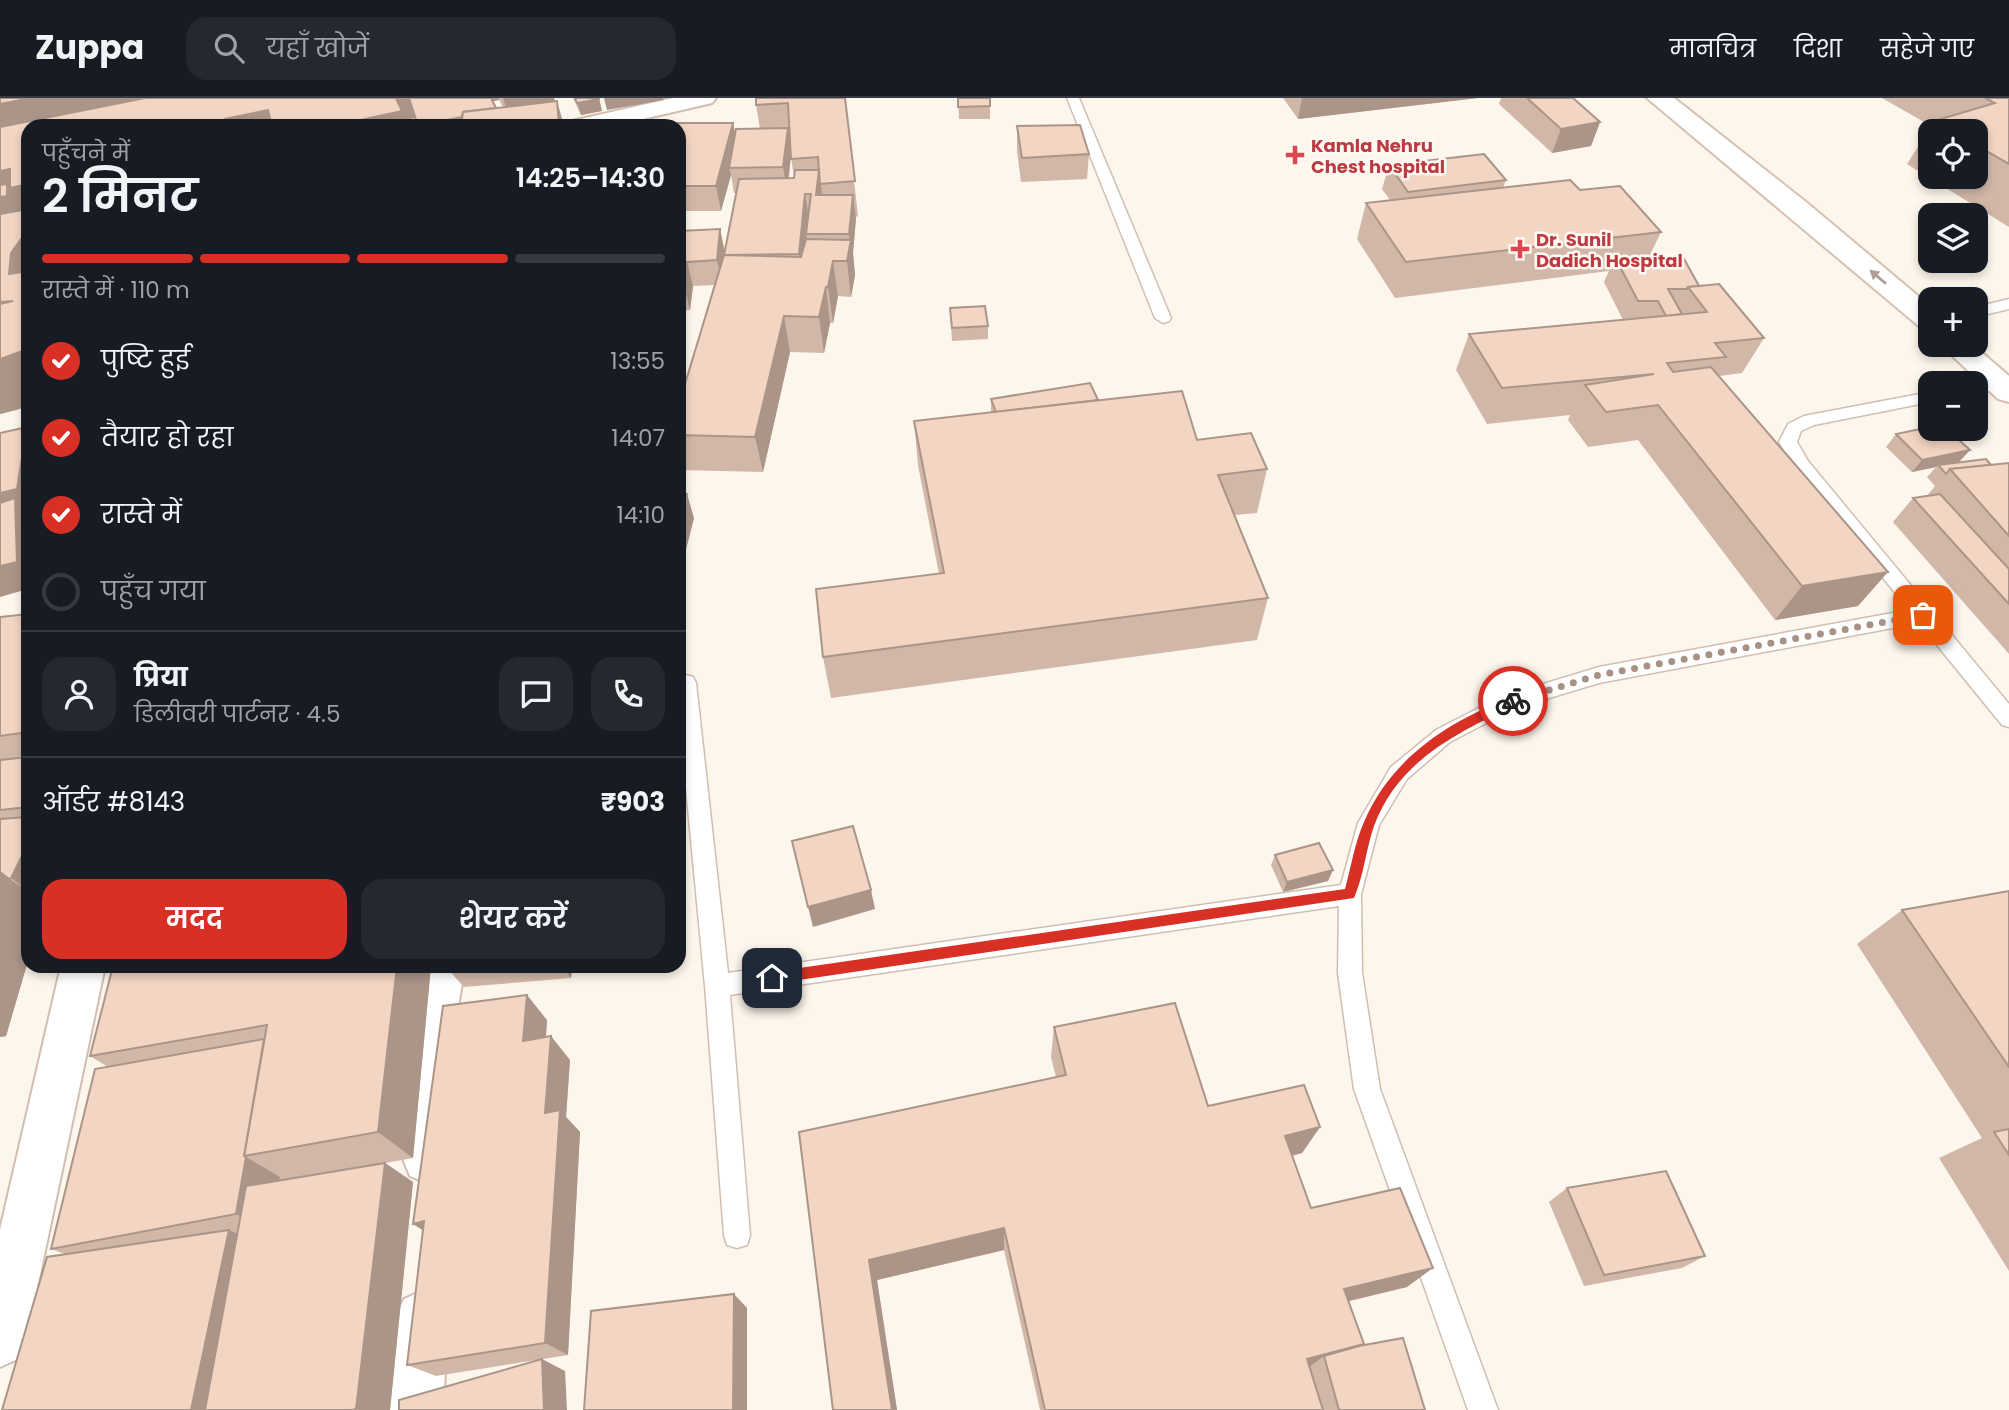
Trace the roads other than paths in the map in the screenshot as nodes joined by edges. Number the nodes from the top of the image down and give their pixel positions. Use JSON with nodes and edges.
{"nodes":[{"id":1,"x":704,"y":98,"type":"edge"},
{"id":2,"x":1073,"y":98,"type":"edge"},
{"id":3,"x":1659,"y":98,"type":"edge"},
{"id":4,"x":1685,"y":98,"type":"edge"},
{"id":5,"x":618,"y":119,"type":"edge"},
{"id":6,"x":1921,"y":287,"type":"edge"},
{"id":7,"x":2009,"y":304,"type":"edge"},
{"id":8,"x":1988,"y":309,"type":"edge"},
{"id":9,"x":1918,"y":311,"type":"edge"},
{"id":10,"x":1163,"y":318,"type":"dead end"},
{"id":11,"x":1970,"y":357,"type":"edge"},
{"id":12,"x":1987,"y":357,"type":"edge"},
{"id":13,"x":1998,"y":382,"type":"edge"},
{"id":14,"x":1918,"y":399,"type":"edge"},
{"id":15,"x":1923,"y":615,"type":"junction"},
{"id":16,"x":687,"y":683,"type":"dead end"},
{"id":17,"x":2009,"y":719,"type":"edge"},
{"id":18,"x":1350,"y":894,"type":"junction"},
{"id":19,"x":81,"y":973,"type":"edge"},
{"id":20,"x":442,"y":973,"type":"edge"},
{"id":21,"x":717,"y":986,"type":"junction"},
{"id":22,"x":426,"y":1201,"type":"edge"},
{"id":23,"x":737,"y":1235,"type":"dead end"},
{"id":24,"x":9,"y":1264,"type":"edge"},
{"id":25,"x":424,"y":1270,"type":"edge"},
{"id":26,"x":0,"y":1341,"type":"edge"},
{"id":27,"x":416,"y":1410,"type":"edge"},
{"id":28,"x":1483,"y":1410,"type":"edge"}],
"edges":[{"from":1,"to":5,"type":"street"},
{"from":2,"to":10,"type":"lane"},
{"from":9,"to":3,"type":"street","one_way":true},
{"from":4,"to":6,"type":"street"},
{"from":7,"to":8,"type":"lane"},
{"from":11,"to":13,"type":"street"},
{"from":12,"to":13,"type":"street"},
{"from":14,"to":15,"type":"lane"},
{"from":15,"to":17,"type":"lane"},
{"from":15,"to":18,"type":"lane"},
{"from":16,"to":21,"type":"lane"},
{"from":18,"to":21,"type":"lane"},
{"from":18,"to":28,"type":"lane"},
{"from":19,"to":24,"type":"street"},
{"from":20,"to":22,"type":"street"},
{"from":21,"to":23,"type":"lane"},
{"from":24,"to":26,"type":"street"},
{"from":25,"to":27,"type":"street"}]}
